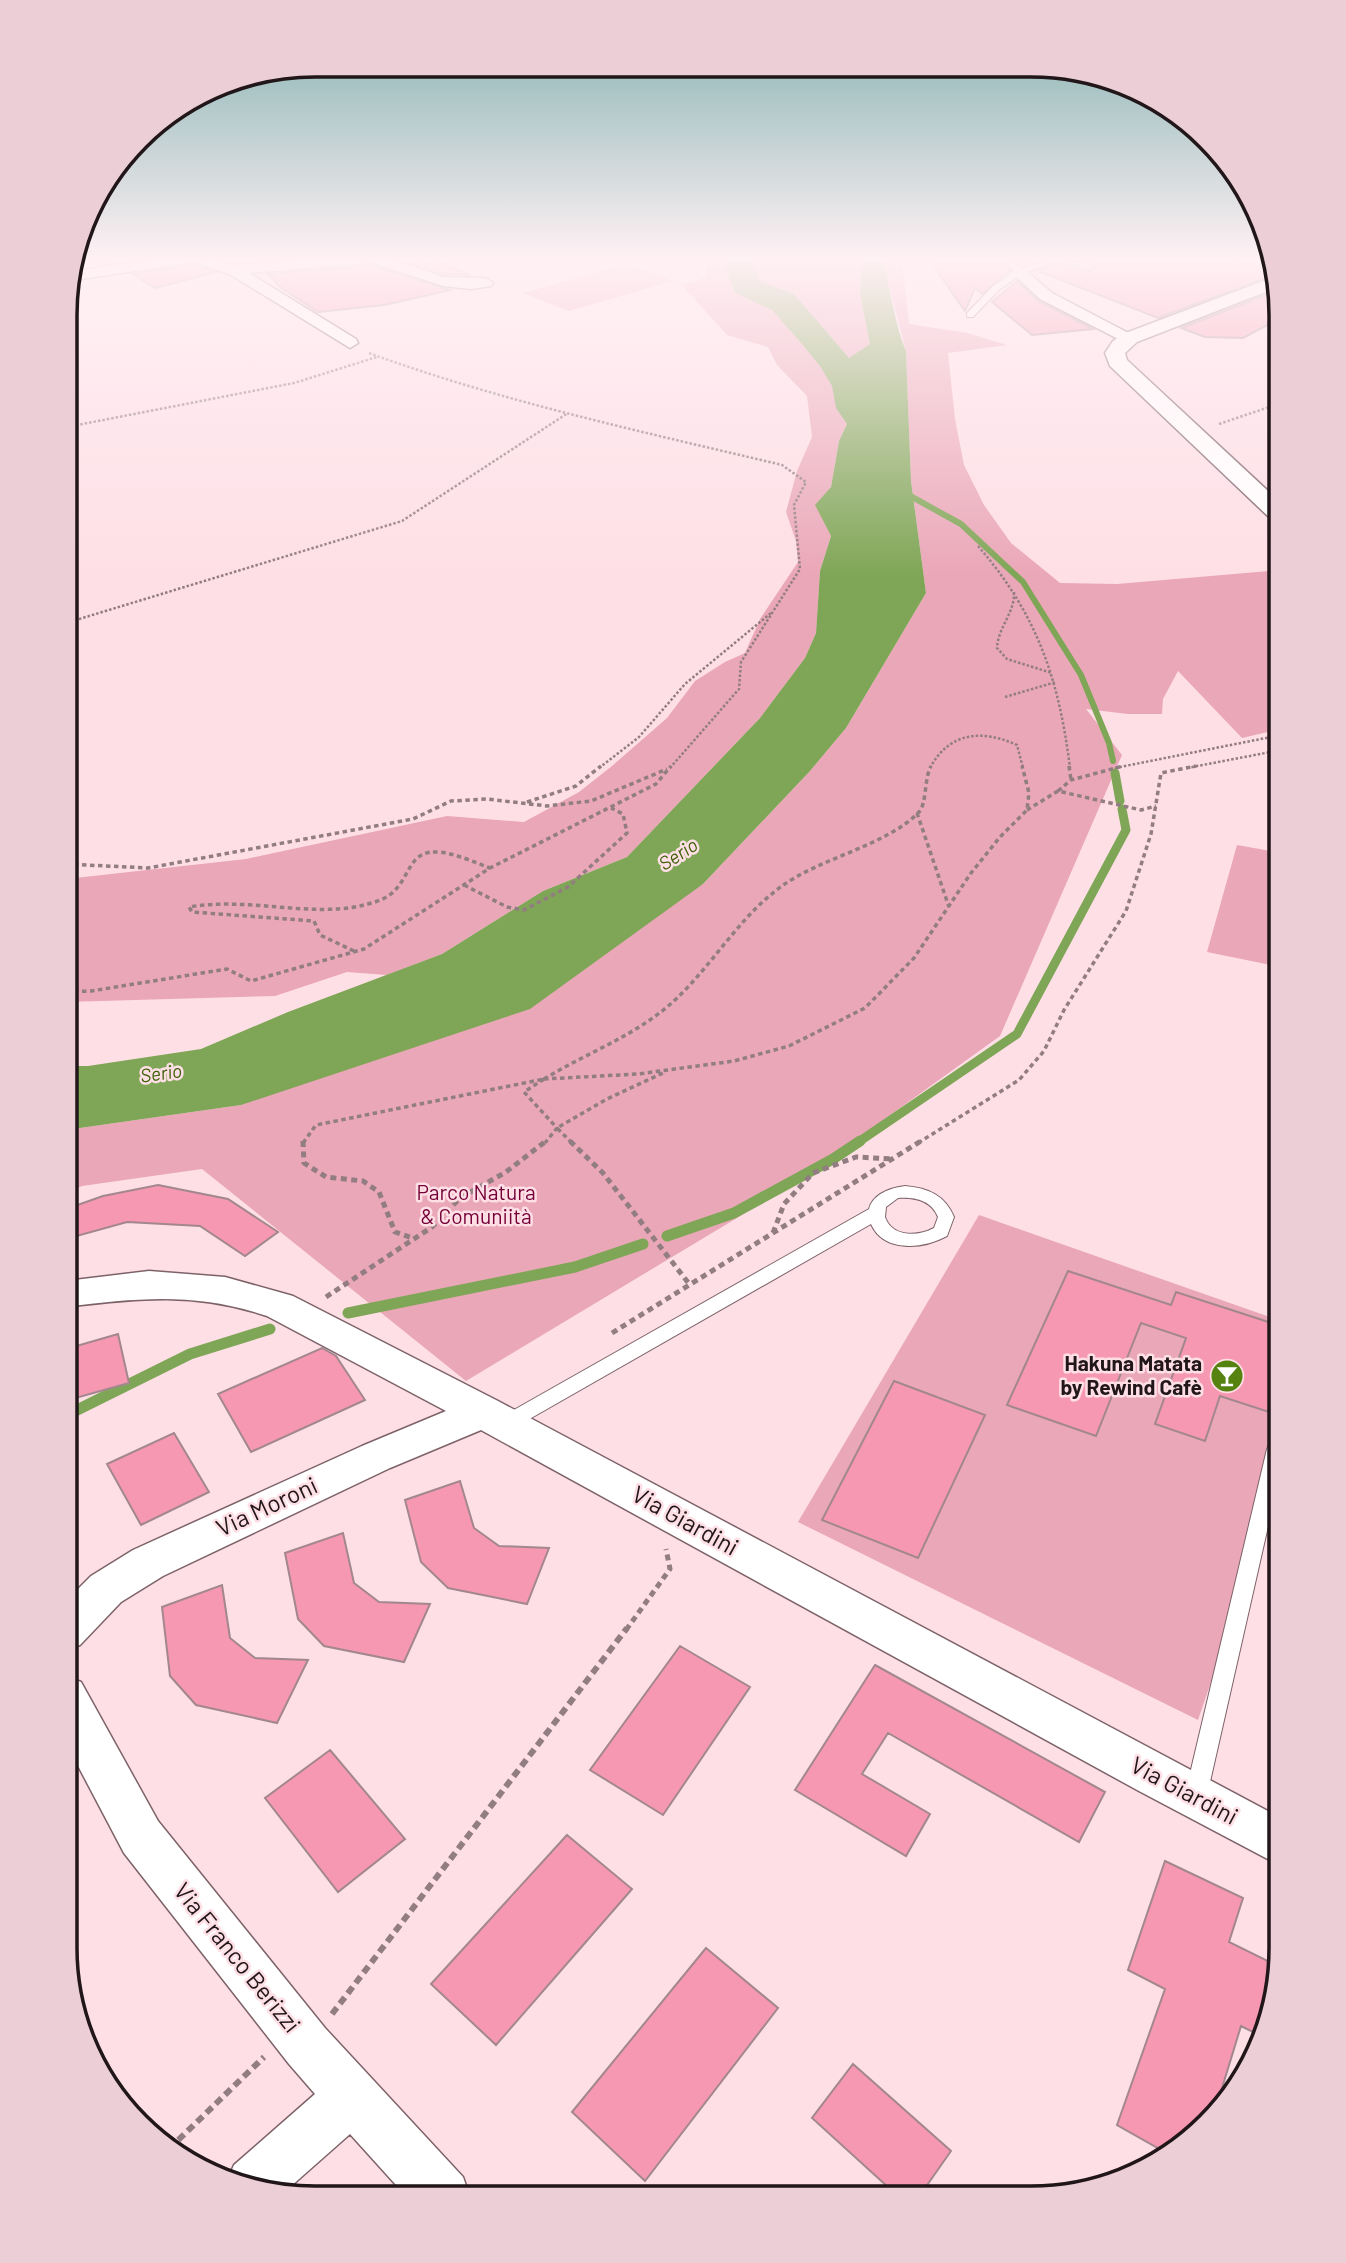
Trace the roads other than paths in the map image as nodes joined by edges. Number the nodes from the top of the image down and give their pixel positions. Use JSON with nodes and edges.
{"nodes":[{"id":1,"x":1119,"y":364,"type":"edge"},
{"id":2,"x":1269,"y":505,"type":"edge"},
{"id":3,"x":876,"y":1213,"type":"dead end"},
{"id":4,"x":77,"y":1293,"type":"edge"},
{"id":5,"x":494,"y":1418,"type":"junction"},
{"id":6,"x":1268,"y":1482,"type":"edge"},
{"id":7,"x":77,"y":1622,"type":"edge"},
{"id":8,"x":77,"y":1718,"type":"edge"},
{"id":9,"x":1195,"y":1797,"type":"junction"},
{"id":10,"x":1268,"y":1836,"type":"edge"},
{"id":11,"x":353,"y":2096,"type":"junction"},
{"id":12,"x":259,"y":2179,"type":"edge"},
{"id":13,"x":433,"y":2186,"type":"edge"}],
"edges":[{"from":1,"to":2,"type":"street"},
{"from":3,"to":5,"type":"lane"},
{"from":4,"to":5,"type":"street","name":"Via Giardini"},
{"from":5,"to":7,"type":"street","name":"Via Moroni"},
{"from":5,"to":9,"type":"street","name":"Via Giardini"},
{"from":6,"to":9,"type":"lane"},
{"from":8,"to":11,"type":"street","name":"Via Franco Berizzi"},
{"from":9,"to":10,"type":"street","name":"Via Giardini"},
{"from":11,"to":12,"type":"street"},
{"from":11,"to":13,"type":"street","name":"Via Franco Berizzi"}]}
